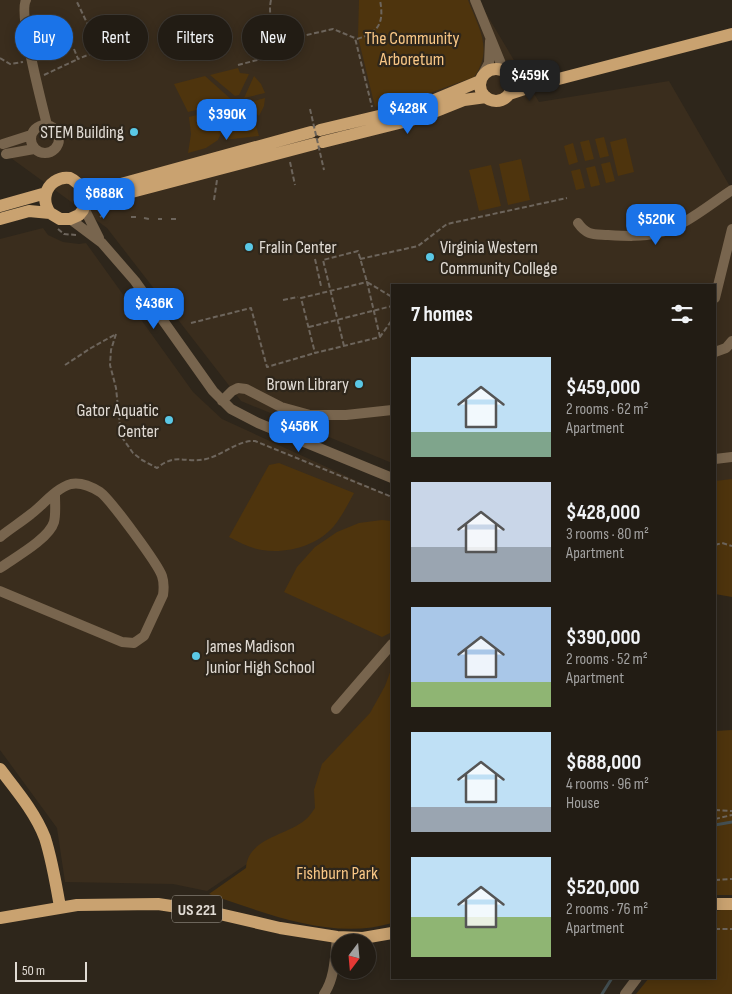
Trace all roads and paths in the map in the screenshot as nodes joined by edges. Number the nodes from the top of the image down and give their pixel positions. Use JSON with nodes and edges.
{"nodes":[{"id":1,"x":26,"y":0,"type":"edge"},
{"id":2,"x":76,"y":0,"type":"edge"},
{"id":3,"x":271,"y":0,"type":"edge"},
{"id":4,"x":382,"y":0,"type":"edge"},
{"id":5,"x":475,"y":0,"type":"edge"},
{"id":6,"x":24,"y":15,"type":"edge"},
{"id":7,"x":270,"y":15,"type":"edge"},
{"id":8,"x":732,"y":34,"type":"edge"},
{"id":9,"x":304,"y":36,"type":"edge"},
{"id":10,"x":356,"y":40,"type":"junction"},
{"id":11,"x":490,"y":40,"type":"junction"},
{"id":12,"x":74,"y":49,"type":"dead end"},
{"id":13,"x":0,"y":58,"type":"edge"},
{"id":14,"x":78,"y":59,"type":"junction"},
{"id":15,"x":28,"y":60,"type":"edge"},
{"id":16,"x":32,"y":60,"type":"edge"},
{"id":17,"x":257,"y":60,"type":"edge"},
{"id":18,"x":238,"y":65,"type":"dead end"},
{"id":19,"x":507,"y":75,"type":"junction"},
{"id":20,"x":43,"y":76,"type":"dead end"},
{"id":21,"x":482,"y":78,"type":"junction"},
{"id":22,"x":543,"y":83,"type":"junction"},
{"id":23,"x":509,"y":94,"type":"junction"},
{"id":24,"x":486,"y":97,"type":"junction"},
{"id":25,"x":310,"y":109,"type":"dead end"},
{"id":26,"x":373,"y":109,"type":"dead end"},
{"id":27,"x":46,"y":125,"type":"junction"},
{"id":28,"x":31,"y":135,"type":"junction"},
{"id":29,"x":317,"y":137,"type":"junction"},
{"id":30,"x":34,"y":149,"type":"junction"},
{"id":31,"x":290,"y":162,"type":"dead end"},
{"id":32,"x":324,"y":170,"type":"dead end"},
{"id":33,"x":217,"y":180,"type":"dead end"},
{"id":34,"x":295,"y":185,"type":"dead end"},
{"id":35,"x":82,"y":187,"type":"junction"},
{"id":36,"x":732,"y":190,"type":"edge"},
{"id":37,"x":46,"y":193,"type":"junction"},
{"id":38,"x":567,"y":198,"type":"dead end"},
{"id":39,"x":214,"y":200,"type":"dead end"},
{"id":40,"x":0,"y":206,"type":"edge"},
{"id":41,"x":85,"y":206,"type":"junction"},
{"id":42,"x":104,"y":207,"type":"dead end"},
{"id":43,"x":50,"y":213,"type":"junction"},
{"id":44,"x":130,"y":216,"type":"dead end"},
{"id":45,"x":0,"y":218,"type":"edge"},
{"id":46,"x":136,"y":218,"type":"dead end"},
{"id":47,"x":144,"y":218,"type":"dead end"},
{"id":48,"x":176,"y":218,"type":"dead end"},
{"id":49,"x":70,"y":219,"type":"junction"},
{"id":50,"x":149,"y":219,"type":"dead end"},
{"id":51,"x":158,"y":219,"type":"dead end"},
{"id":52,"x":162,"y":219,"type":"dead end"},
{"id":53,"x":171,"y":219,"type":"dead end"},
{"id":54,"x":94,"y":221,"type":"dead end"},
{"id":55,"x":578,"y":223,"type":"dead end"},
{"id":56,"x":54,"y":226,"type":"dead end"},
{"id":57,"x":732,"y":229,"type":"edge"},
{"id":58,"x":81,"y":232,"type":"dead end"},
{"id":59,"x":102,"y":243,"type":"junction"},
{"id":60,"x":280,"y":245,"type":"dead end"},
{"id":61,"x":358,"y":247,"type":"dead end"},
{"id":62,"x":358,"y":251,"type":"junction"},
{"id":63,"x":290,"y":256,"type":"dead end"},
{"id":64,"x":315,"y":259,"type":"dead end"},
{"id":65,"x":360,"y":259,"type":"junction"},
{"id":66,"x":367,"y":282,"type":"junction"},
{"id":67,"x":321,"y":286,"type":"dead end"},
{"id":68,"x":331,"y":291,"type":"junction"},
{"id":69,"x":716,"y":294,"type":"edge"},
{"id":70,"x":391,"y":295,"type":"edge"},
{"id":71,"x":298,"y":297,"type":"dead end"},
{"id":72,"x":283,"y":300,"type":"dead end"},
{"id":73,"x":391,"y":306,"type":"edge"},
{"id":74,"x":374,"y":311,"type":"junction"},
{"id":75,"x":338,"y":320,"type":"junction"},
{"id":76,"x":391,"y":321,"type":"edge"},
{"id":77,"x":191,"y":323,"type":"dead end"},
{"id":78,"x":309,"y":327,"type":"junction"},
{"id":79,"x":380,"y":337,"type":"junction"},
{"id":80,"x":732,"y":341,"type":"edge"},
{"id":81,"x":345,"y":346,"type":"junction"},
{"id":82,"x":716,"y":352,"type":"edge"},
{"id":83,"x":315,"y":353,"type":"junction"},
{"id":84,"x":65,"y":365,"type":"dead end"},
{"id":85,"x":222,"y":401,"type":"junction"},
{"id":86,"x":391,"y":410,"type":"edge"},
{"id":87,"x":732,"y":457,"type":"edge"},
{"id":88,"x":716,"y":459,"type":"edge"},
{"id":89,"x":391,"y":478,"type":"edge"},
{"id":90,"x":54,"y":495,"type":"junction"},
{"id":91,"x":391,"y":497,"type":"edge"},
{"id":92,"x":0,"y":537,"type":"edge"},
{"id":93,"x":716,"y":546,"type":"edge"},
{"id":94,"x":732,"y":546,"type":"edge"},
{"id":95,"x":0,"y":568,"type":"edge"},
{"id":96,"x":0,"y":591,"type":"edge"},
{"id":97,"x":391,"y":645,"type":"edge"},
{"id":98,"x":336,"y":709,"type":"dead end"},
{"id":99,"x":0,"y":769,"type":"edge"},
{"id":100,"x":716,"y":810,"type":"edge"},
{"id":101,"x":732,"y":811,"type":"edge"},
{"id":102,"x":732,"y":815,"type":"edge"},
{"id":103,"x":716,"y":819,"type":"edge"},
{"id":104,"x":732,"y":878,"type":"edge"},
{"id":105,"x":716,"y":880,"type":"edge"},
{"id":106,"x":716,"y":904,"type":"edge"},
{"id":107,"x":732,"y":904,"type":"edge"},
{"id":108,"x":60,"y":907,"type":"junction"},
{"id":109,"x":0,"y":918,"type":"edge"},
{"id":110,"x":716,"y":929,"type":"edge"},
{"id":111,"x":732,"y":930,"type":"edge"},
{"id":112,"x":391,"y":933,"type":"edge"},
{"id":113,"x":331,"y":936,"type":"edge"},
{"id":114,"x":376,"y":936,"type":"edge"},
{"id":115,"x":331,"y":978,"type":"edge"},
{"id":116,"x":636,"y":979,"type":"edge"},
{"id":117,"x":324,"y":994,"type":"edge"},
{"id":118,"x":625,"y":994,"type":"edge"}],
"edges":[{"from":1,"to":6,"type":"street"},
{"from":2,"to":14,"type":"path"},
{"from":3,"to":7,"type":"path"},
{"from":4,"to":10,"type":"path"},
{"from":5,"to":11,"type":"street"},
{"from":8,"to":22,"type":"main road"},
{"from":9,"to":10,"type":"path"},
{"from":10,"to":26,"type":"path"},
{"from":11,"to":19,"type":"street"},
{"from":11,"to":21,"type":"street"},
{"from":12,"to":14,"type":"path"},
{"from":13,"to":15,"type":"path"},
{"from":14,"to":20,"type":"path"},
{"from":16,"to":27,"type":"street"},
{"from":17,"to":18,"type":"path"},
{"from":19,"to":21,"type":"main road"},
{"from":19,"to":22,"type":"main road"},
{"from":19,"to":23,"type":"main road"},
{"from":21,"to":24,"type":"main road"},
{"from":21,"to":29,"type":"main road"},
{"from":22,"to":23,"type":"main road"},
{"from":23,"to":24,"type":"main road"},
{"from":24,"to":29,"type":"main road"},
{"from":25,"to":32,"type":"path","bridge":true},
{"from":27,"to":28,"type":"street"},
{"from":27,"to":30,"type":"street"},
{"from":28,"to":30,"type":"street"},
{"from":28,"to":30,"type":"street"},
{"from":29,"to":35,"type":"main road"},
{"from":29,"to":41,"type":"main road"},
{"from":31,"to":34,"type":"path"},
{"from":33,"to":39,"type":"path"},
{"from":35,"to":37,"type":"main road"},
{"from":35,"to":41,"type":"main road"},
{"from":36,"to":55,"type":"street"},
{"from":37,"to":40,"type":"main road"},
{"from":37,"to":43,"type":"main road"},
{"from":38,"to":65,"type":"path"},
{"from":41,"to":49,"type":"main road"},
{"from":41,"to":59,"type":"street"},
{"from":42,"to":54,"type":"path"},
{"from":43,"to":45,"type":"main road"},
{"from":43,"to":49,"type":"main road"},
{"from":44,"to":46,"type":"path"},
{"from":47,"to":50,"type":"path"},
{"from":48,"to":53,"type":"path"},
{"from":49,"to":59,"type":"street"},
{"from":51,"to":52,"type":"path"},
{"from":56,"to":58,"type":"path"},
{"from":57,"to":69,"type":"street"},
{"from":59,"to":85,"type":"street"},
{"from":60,"to":63,"type":"path"},
{"from":61,"to":62,"type":"path"},
{"from":62,"to":65,"type":"path"},
{"from":62,"to":68,"type":"path"},
{"from":64,"to":67,"type":"path"},
{"from":65,"to":66,"type":"path"},
{"from":66,"to":68,"type":"path"},
{"from":66,"to":70,"type":"path"},
{"from":66,"to":74,"type":"path"},
{"from":68,"to":75,"type":"path"},
{"from":68,"to":78,"type":"path"},
{"from":71,"to":72,"type":"path"},
{"from":73,"to":74,"type":"path"},
{"from":74,"to":75,"type":"path"},
{"from":74,"to":79,"type":"path"},
{"from":75,"to":78,"type":"path"},
{"from":75,"to":81,"type":"path"},
{"from":76,"to":79,"type":"path"},
{"from":77,"to":83,"type":"path"},
{"from":78,"to":83,"type":"path"},
{"from":79,"to":81,"type":"path"},
{"from":80,"to":82,"type":"street"},
{"from":81,"to":83,"type":"path"},
{"from":84,"to":91,"type":"path"},
{"from":85,"to":86,"type":"street"},
{"from":85,"to":89,"type":"street"},
{"from":87,"to":88,"type":"street"},
{"from":90,"to":92,"type":"street"},
{"from":90,"to":95,"type":"street"},
{"from":90,"to":96,"type":"street"},
{"from":93,"to":94,"type":"path"},
{"from":97,"to":98,"type":"street"},
{"from":99,"to":108,"type":"main road"},
{"from":100,"to":101,"type":"path"},
{"from":102,"to":103,"type":"path"},
{"from":104,"to":105,"type":"path"},
{"from":106,"to":107,"type":"main road"},
{"from":108,"to":109,"type":"main road","number":"US 221"},
{"from":108,"to":113,"type":"main road","number":"US 221"},
{"from":110,"to":111,"type":"path"},
{"from":112,"to":114,"type":"main road","number":"US 221"},
{"from":115,"to":117,"type":"street"},
{"from":116,"to":118,"type":"street"}]}
